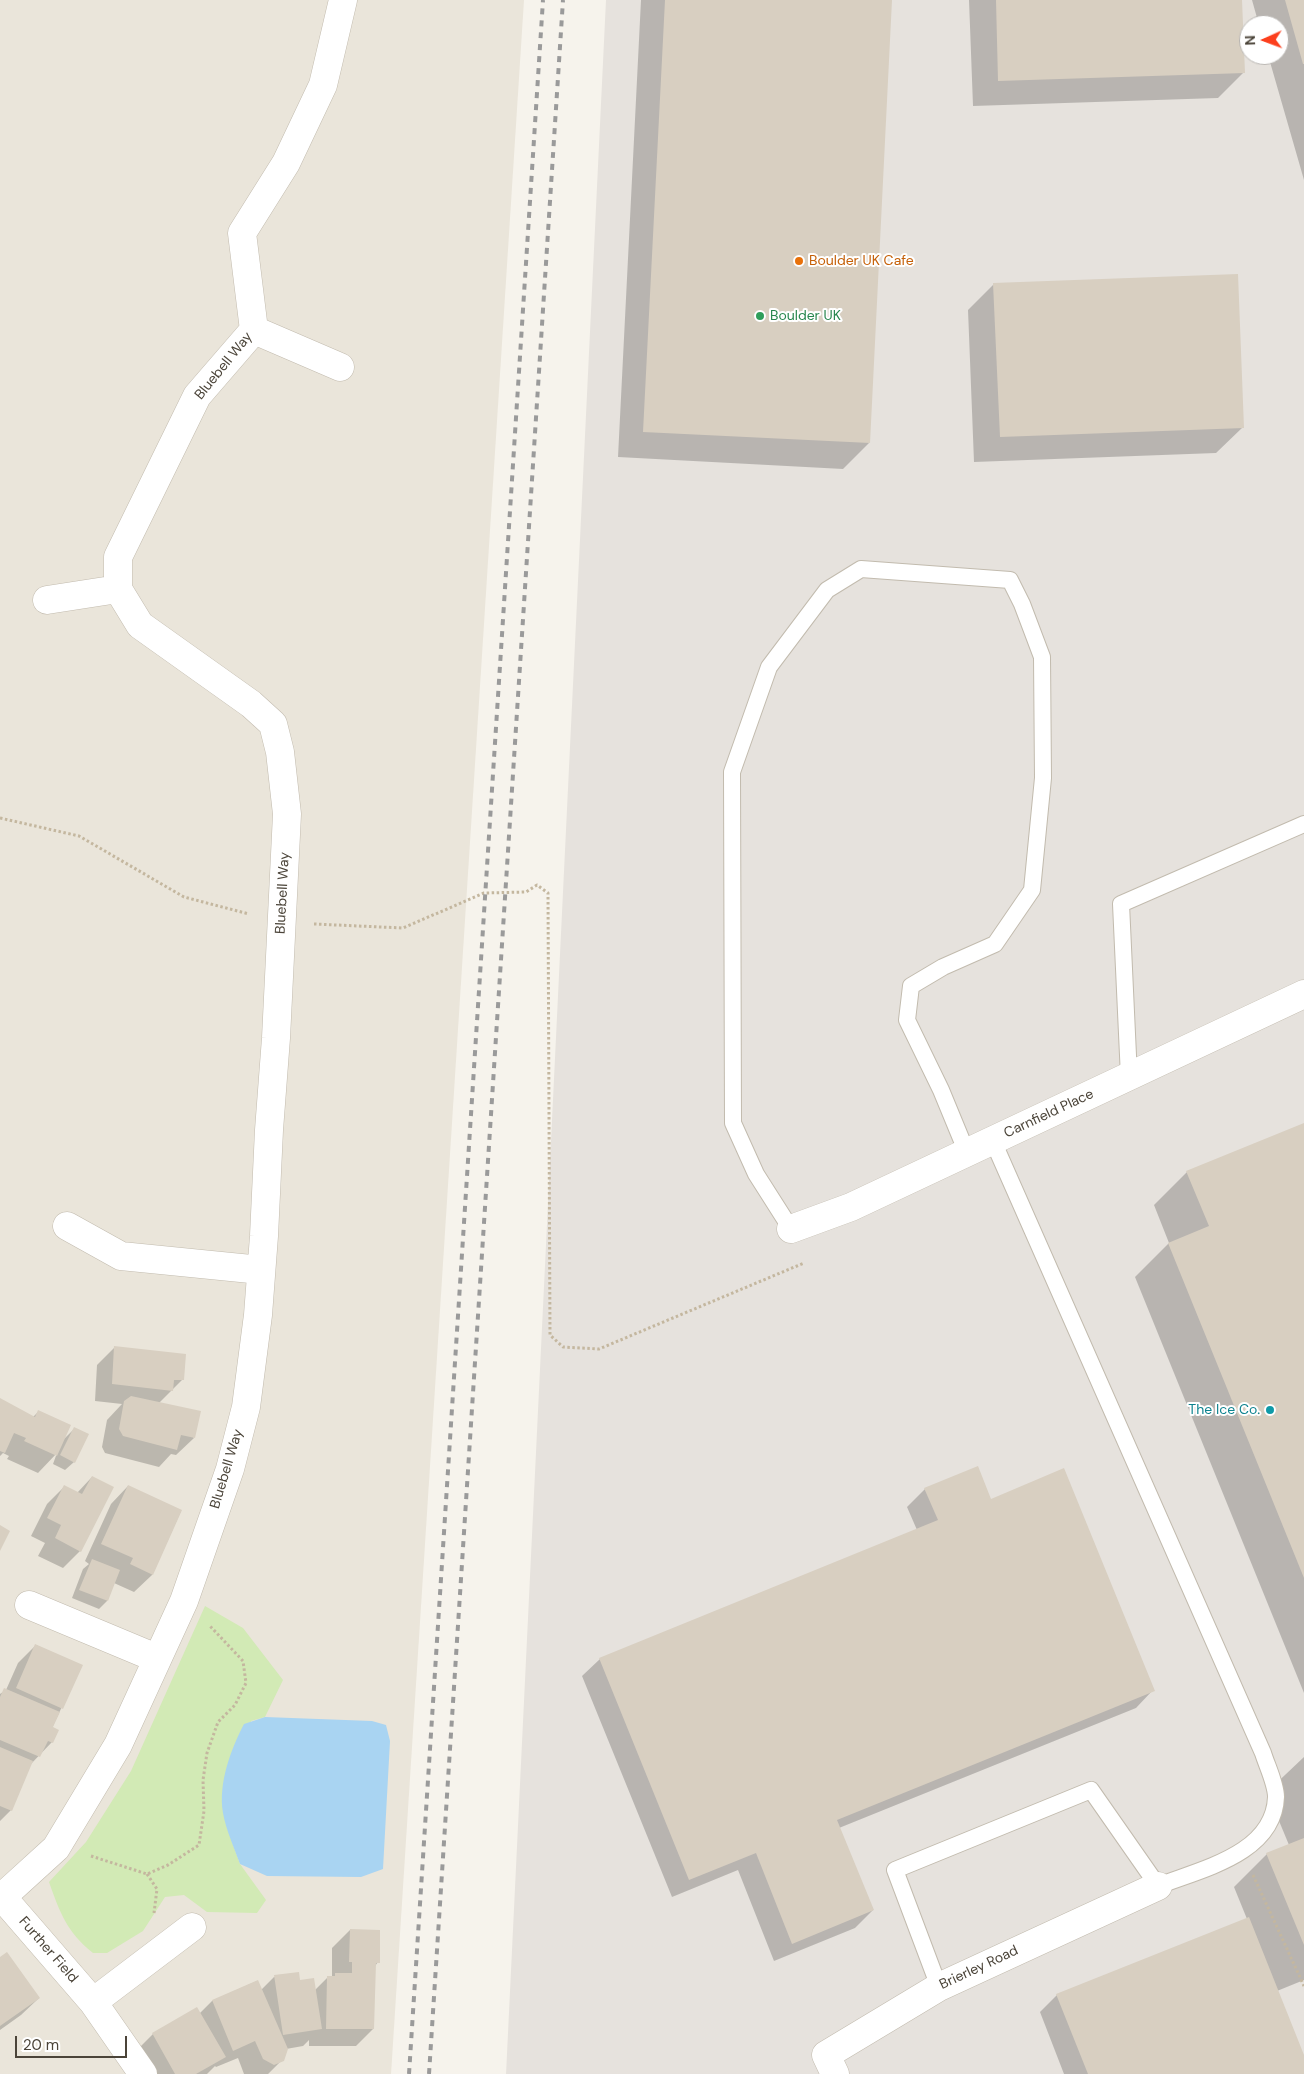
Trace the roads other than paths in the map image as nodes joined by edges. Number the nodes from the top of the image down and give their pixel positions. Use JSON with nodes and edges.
{"nodes":[{"id":1,"x":343,"y":0,"type":"edge"},
{"id":2,"x":254,"y":330,"type":"junction"},
{"id":3,"x":340,"y":367,"type":"dead end"},
{"id":4,"x":118,"y":589,"type":"junction"},
{"id":5,"x":47,"y":600,"type":"dead end"},
{"id":6,"x":1304,"y":824,"type":"edge"},
{"id":7,"x":1304,"y":994,"type":"edge"},
{"id":8,"x":1129,"y":1077,"type":"junction"},
{"id":9,"x":993,"y":1141,"type":"junction"},
{"id":10,"x":967,"y":1153,"type":"junction"},
{"id":11,"x":67,"y":1226,"type":"dead end"},
{"id":12,"x":791,"y":1229,"type":"joint"},
{"id":13,"x":261,"y":1270,"type":"junction"},
{"id":14,"x":29,"y":1605,"type":"dead end"},
{"id":15,"x":156,"y":1658,"type":"junction"},
{"id":16,"x":1158,"y":1886,"type":"junction"},
{"id":17,"x":1,"y":1899,"type":"edge"},
{"id":18,"x":192,"y":1927,"type":"dead end"},
{"id":19,"x":939,"y":1987,"type":"junction"},
{"id":20,"x":93,"y":2002,"type":"junction"},
{"id":21,"x":143,"y":2074,"type":"edge"},
{"id":22,"x":835,"y":2074,"type":"edge"}],
"edges":[{"from":1,"to":2,"type":"street","name":"Bluebell Way"},
{"from":2,"to":3,"type":"street"},
{"from":2,"to":4,"type":"street","name":"Bluebell Way"},
{"from":4,"to":5,"type":"street"},
{"from":4,"to":13,"type":"street","name":"Bluebell Way"},
{"from":6,"to":8,"type":"lane"},
{"from":7,"to":8,"type":"street","name":"Carnfield Place"},
{"from":8,"to":9,"type":"street","name":"Carnfield Place"},
{"from":9,"to":10,"type":"street","name":"Carnfield Place"},
{"from":9,"to":16,"type":"lane"},
{"from":10,"to":12,"type":"street","name":"Carnfield Place"},
{"from":10,"to":12,"type":"lane"},
{"from":11,"to":13,"type":"street"},
{"from":13,"to":15,"type":"street","name":"Bluebell Way"},
{"from":14,"to":15,"type":"street"},
{"from":15,"to":17,"type":"street","name":"Bluebell Way"},
{"from":16,"to":19,"type":"street","name":"Brierley Road"},
{"from":16,"to":19,"type":"lane"},
{"from":17,"to":20,"type":"street","name":"Further Field"},
{"from":18,"to":20,"type":"street"},
{"from":19,"to":22,"type":"street","name":"Brierley Road"},
{"from":20,"to":21,"type":"street","name":"Further Field"}]}
